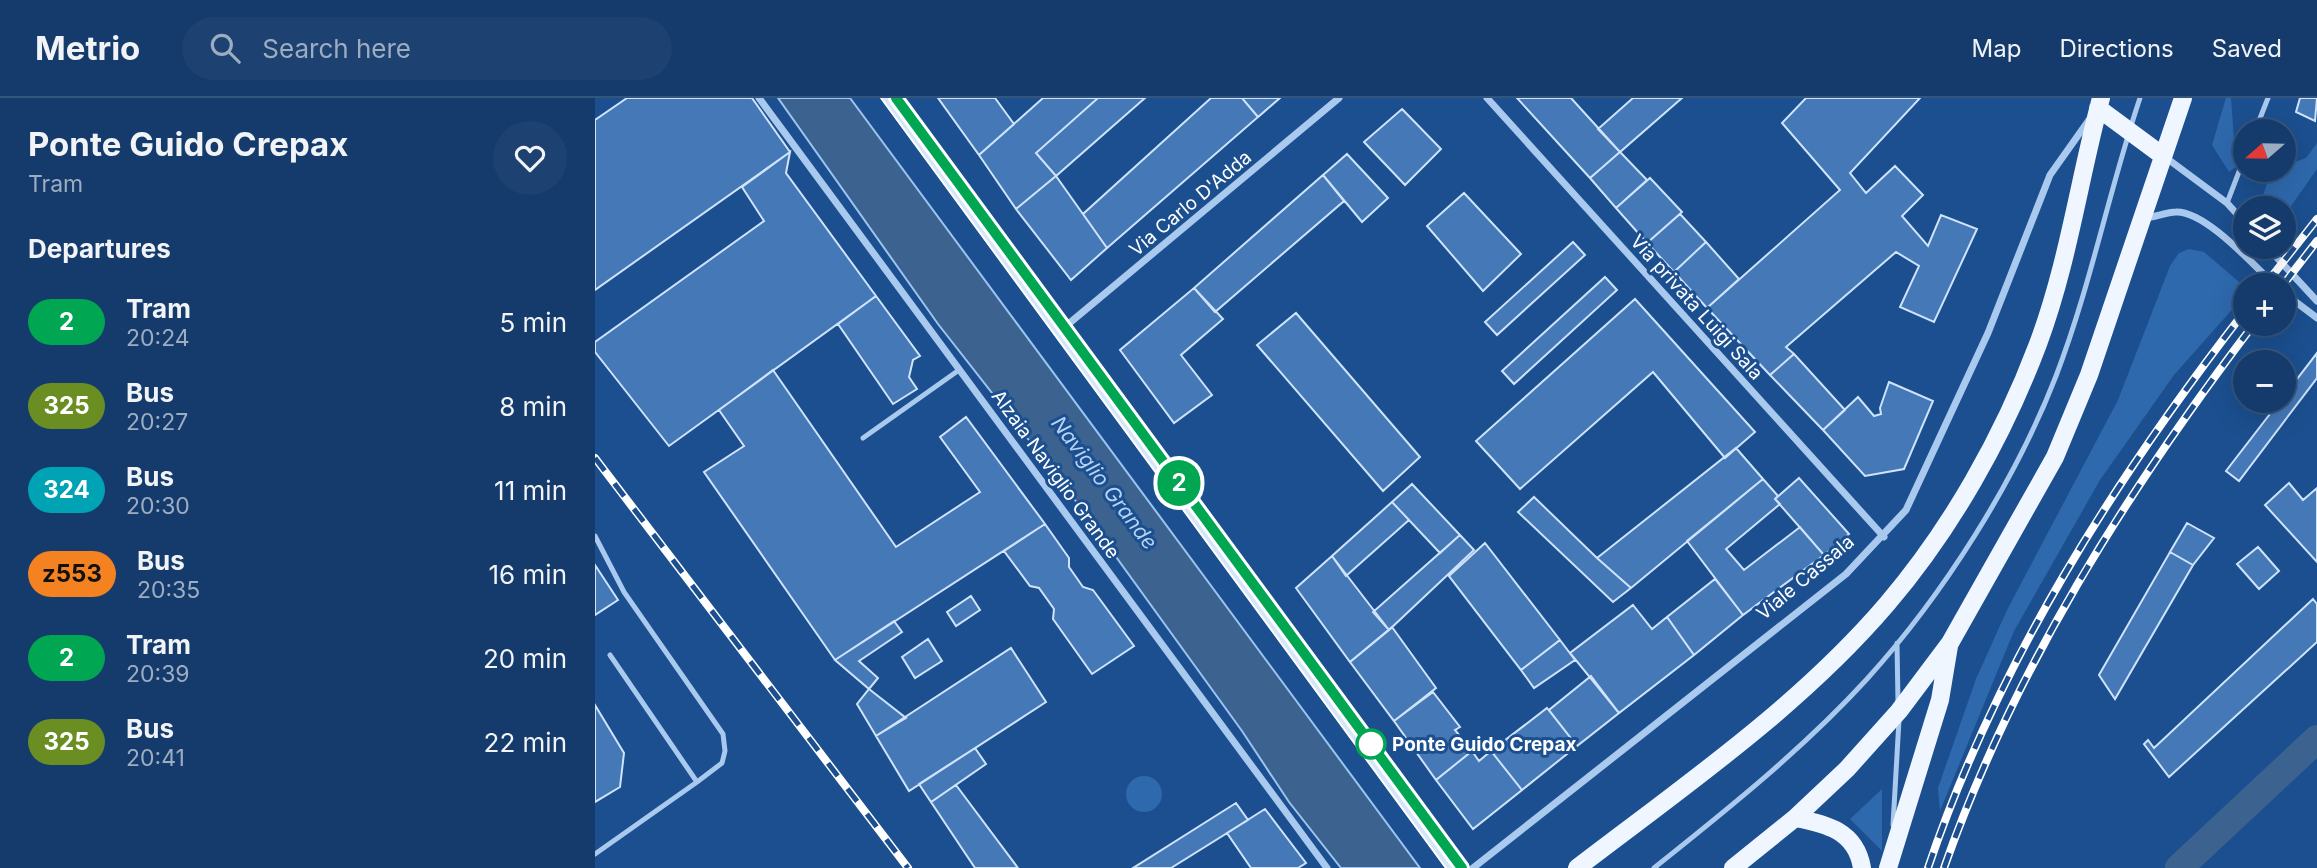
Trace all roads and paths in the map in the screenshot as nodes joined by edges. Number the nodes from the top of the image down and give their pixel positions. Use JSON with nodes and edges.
{"nodes":[{"id":1,"x":758,"y":98,"type":"edge"},
{"id":2,"x":889,"y":98,"type":"edge"},
{"id":3,"x":1339,"y":98,"type":"edge"},
{"id":4,"x":1487,"y":98,"type":"edge"},
{"id":5,"x":2140,"y":98,"type":"edge"},
{"id":6,"x":2183,"y":98,"type":"edge"},
{"id":7,"x":2268,"y":98,"type":"edge"},
{"id":8,"x":2096,"y":102,"type":"edge"},
{"id":9,"x":2260,"y":119,"type":"edge"},
{"id":10,"x":2129,"y":131,"type":"junction"},
{"id":11,"x":2163,"y":156,"type":"junction"},
{"id":12,"x":2235,"y":182,"type":"edge"},
{"id":13,"x":2227,"y":203,"type":"junction"},
{"id":14,"x":2233,"y":210,"type":"edge"},
{"id":15,"x":2144,"y":219,"type":"junction"},
{"id":16,"x":2278,"y":259,"type":"edge"},
{"id":17,"x":2262,"y":273,"type":"edge"},
{"id":18,"x":2317,"y":301,"type":"edge"},
{"id":19,"x":2296,"y":302,"type":"edge"},
{"id":20,"x":2317,"y":318,"type":"edge"},
{"id":21,"x":1060,"y":331,"type":"junction"},
{"id":22,"x":959,"y":370,"type":"junction"},
{"id":23,"x":863,"y":438,"type":"dead end"},
{"id":24,"x":595,"y":536,"type":"edge"},
{"id":25,"x":1884,"y":537,"type":"junction"},
{"id":26,"x":1897,"y":643,"type":"junction"},
{"id":27,"x":1949,"y":643,"type":"junction"},
{"id":28,"x":610,"y":655,"type":"dead end"},
{"id":29,"x":1899,"y":711,"type":"junction"},
{"id":30,"x":697,"y":782,"type":"junction"},
{"id":31,"x":1795,"y":818,"type":"junction"},
{"id":32,"x":595,"y":854,"type":"edge"},
{"id":33,"x":1889,"y":867,"type":"edge"},
{"id":34,"x":1327,"y":868,"type":"edge"},
{"id":35,"x":1454,"y":868,"type":"edge"},
{"id":36,"x":1473,"y":868,"type":"edge"},
{"id":37,"x":1577,"y":868,"type":"edge"},
{"id":38,"x":1654,"y":868,"type":"edge"},
{"id":39,"x":1733,"y":868,"type":"edge"},
{"id":40,"x":1862,"y":868,"type":"edge"}],
"edges":[{"from":1,"to":22,"type":"street","name":"Alzaia Naviglio Grande"},
{"from":2,"to":21,"type":"street"},
{"from":3,"to":21,"type":"street","name":"Via Carlo D'Adda"},
{"from":4,"to":25,"type":"street","name":"Via privata Luigi Sala"},
{"from":5,"to":10,"type":"lane"},
{"from":6,"to":11,"type":"main road"},
{"from":7,"to":9,"type":"lane"},
{"from":8,"to":10,"type":"main road"},
{"from":8,"to":25,"type":"street","name":"Viale Cassala"},
{"from":8,"to":37,"type":"main road"},
{"from":10,"to":11,"type":"main road"},
{"from":10,"to":26,"type":"lane"},
{"from":11,"to":13,"type":"street"},
{"from":11,"to":15,"type":"main road"},
{"from":12,"to":13,"type":"lane"},
{"from":13,"to":14,"type":"street"},
{"from":15,"to":17,"type":"street"},
{"from":15,"to":27,"type":"main road"},
{"from":16,"to":18,"type":"street"},
{"from":19,"to":20,"type":"street"},
{"from":21,"to":35,"type":"street"},
{"from":22,"to":23,"type":"lane"},
{"from":22,"to":34,"type":"street","name":"Alzaia Naviglio Grande"},
{"from":24,"to":30,"type":"lane"},
{"from":25,"to":36,"type":"street","name":"Viale Cassala"},
{"from":26,"to":29,"type":"lane"},
{"from":26,"to":38,"type":"lane"},
{"from":27,"to":29,"type":"main road"},
{"from":27,"to":33,"type":"main road"},
{"from":28,"to":30,"type":"lane"},
{"from":29,"to":31,"type":"main road"},
{"from":29,"to":33,"type":"lane"},
{"from":30,"to":32,"type":"lane"},
{"from":31,"to":39,"type":"main road"},
{"from":31,"to":40,"type":"main road"}]}
